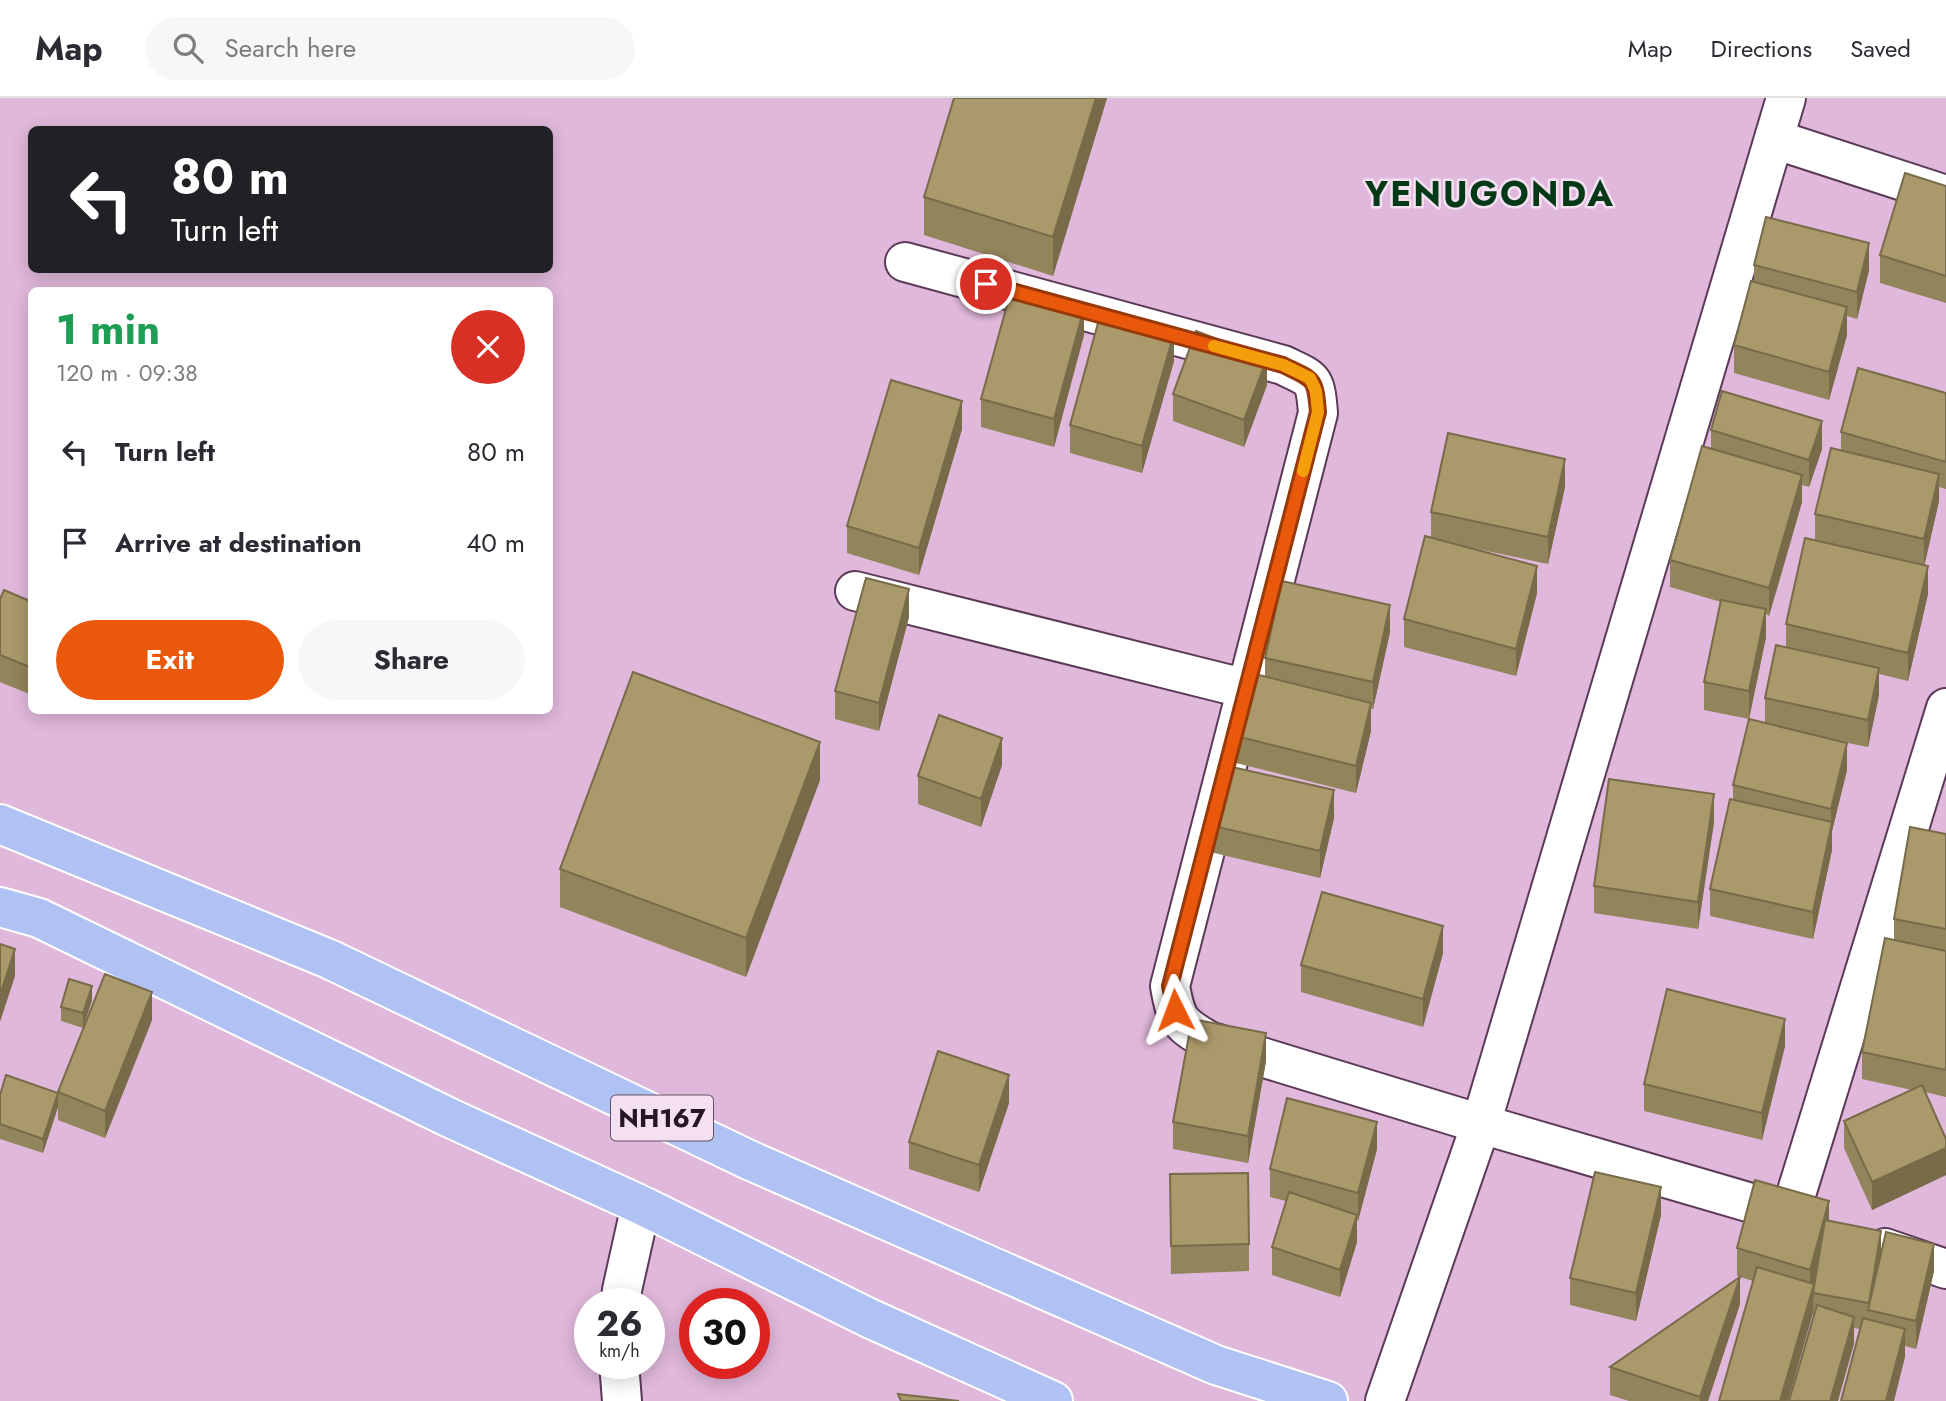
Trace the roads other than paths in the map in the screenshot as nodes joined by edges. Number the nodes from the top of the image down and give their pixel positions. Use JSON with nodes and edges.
{"nodes":[{"id":1,"x":1786,"y":98,"type":"edge"},
{"id":2,"x":1773,"y":139,"type":"junction"},
{"id":3,"x":1946,"y":195,"type":"edge"},
{"id":4,"x":905,"y":262,"type":"dead end"},
{"id":5,"x":855,"y":591,"type":"dead end"},
{"id":6,"x":1247,"y":689,"type":"junction"},
{"id":7,"x":1946,"y":708,"type":"edge"},
{"id":8,"x":0,"y":824,"type":"edge"},
{"id":9,"x":0,"y":907,"type":"edge"},
{"id":10,"x":1481,"y":1124,"type":"junction"},
{"id":11,"x":641,"y":1205,"type":"junction"},
{"id":12,"x":1790,"y":1214,"type":"junction"},
{"id":13,"x":1946,"y":1269,"type":"edge"},
{"id":14,"x":622,"y":1288,"type":"edge"},
{"id":15,"x":620,"y":1379,"type":"edge"},
{"id":16,"x":622,"y":1401,"type":"edge"},
{"id":17,"x":1053,"y":1401,"type":"edge"},
{"id":18,"x":1328,"y":1401,"type":"edge"},
{"id":19,"x":1385,"y":1401,"type":"edge"}],
"edges":[{"from":1,"to":2,"type":"street"},
{"from":2,"to":3,"type":"street"},
{"from":2,"to":10,"type":"street"},
{"from":4,"to":6,"type":"street"},
{"from":5,"to":6,"type":"street"},
{"from":6,"to":10,"type":"street"},
{"from":7,"to":12,"type":"street"},
{"from":8,"to":18,"type":"highway","number":"NH167"},
{"from":9,"to":11,"type":"highway"},
{"from":10,"to":12,"type":"street"},
{"from":10,"to":19,"type":"street"},
{"from":11,"to":14,"type":"street"},
{"from":11,"to":17,"type":"highway"},
{"from":12,"to":13,"type":"street"},
{"from":15,"to":16,"type":"street"}]}
